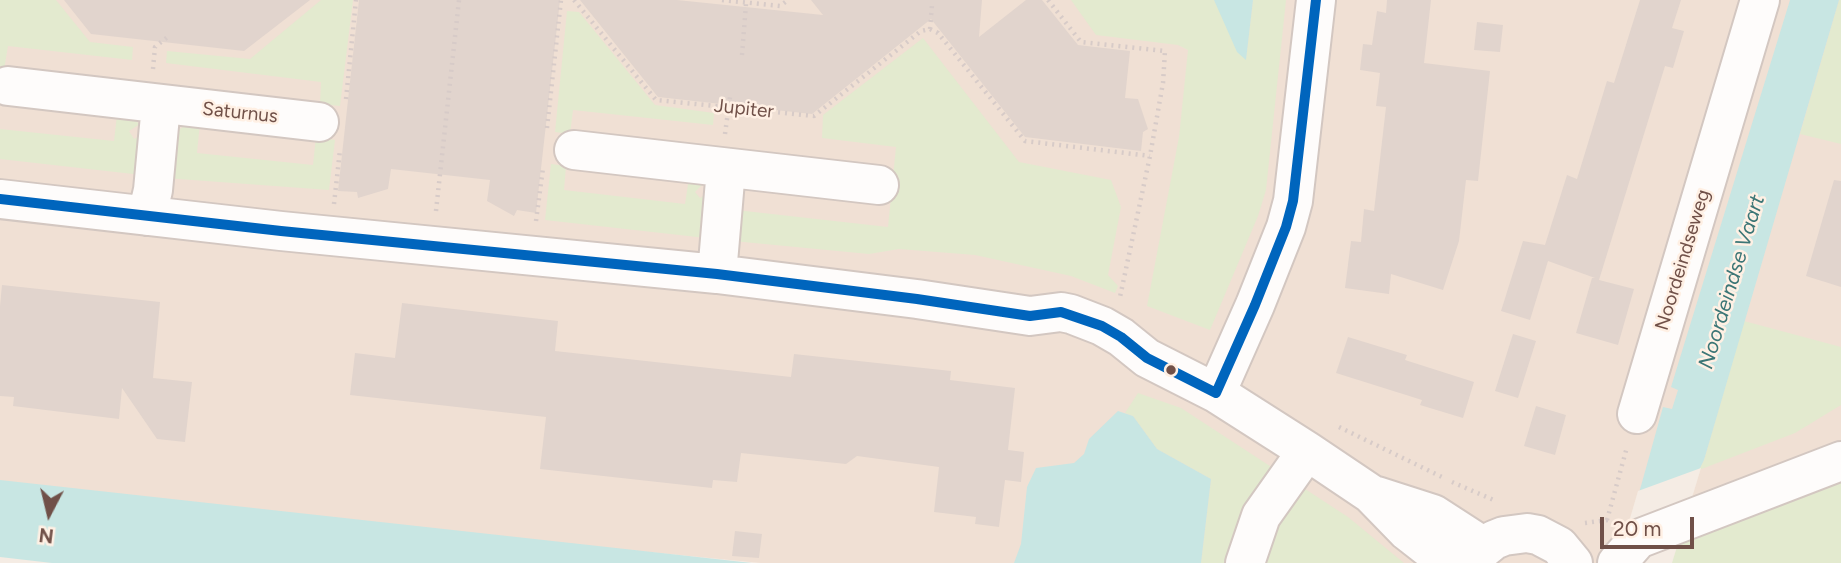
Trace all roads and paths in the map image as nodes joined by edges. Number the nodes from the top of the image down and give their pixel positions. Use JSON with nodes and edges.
{"nodes":[{"id":1,"x":459,"y":0,"type":"edge"},
{"id":2,"x":561,"y":0,"type":"edge"},
{"id":3,"x":574,"y":0,"type":"edge"},
{"id":4,"x":722,"y":0,"type":"edge"},
{"id":5,"x":788,"y":0,"type":"edge"},
{"id":6,"x":1048,"y":0,"type":"edge"},
{"id":7,"x":1316,"y":0,"type":"edge"},
{"id":8,"x":1760,"y":0,"type":"edge"},
{"id":9,"x":746,"y":4,"type":"junction"},
{"id":10,"x":932,"y":5,"type":"dead end"},
{"id":11,"x":930,"y":29,"type":"junction"},
{"id":12,"x":742,"y":55,"type":"dead end"},
{"id":13,"x":8,"y":86,"type":"dead end"},
{"id":14,"x":161,"y":104,"type":"junction"},
{"id":15,"x":318,"y":122,"type":"dead end"},
{"id":16,"x":555,"y":148,"type":"junction"},
{"id":17,"x":1150,"y":156,"type":"junction"},
{"id":18,"x":726,"y":169,"type":"junction"},
{"id":19,"x":879,"y":185,"type":"dead end"},
{"id":20,"x":0,"y":199,"type":"edge"},
{"id":21,"x":147,"y":216,"type":"junction"},
{"id":22,"x":435,"y":222,"type":"dead end"},
{"id":23,"x":535,"y":233,"type":"dead end"},
{"id":24,"x":717,"y":274,"type":"junction"},
{"id":25,"x":1120,"y":299,"type":"dead end"},
{"id":26,"x":1216,"y":393,"type":"junction"},
{"id":27,"x":1637,"y":414,"type":"joint"},
{"id":28,"x":1333,"y":424,"type":"dead end"},
{"id":29,"x":1307,"y":451,"type":"junction"},
{"id":30,"x":1841,"y":461,"type":"edge"},
{"id":31,"x":1469,"y":489,"type":"dead end"},
{"id":32,"x":1371,"y":494,"type":"junction"},
{"id":33,"x":1621,"y":544,"type":"edge"},
{"id":34,"x":1478,"y":555,"type":"edge"},
{"id":35,"x":1570,"y":559,"type":"edge"},
{"id":36,"x":1244,"y":563,"type":"edge"},
{"id":37,"x":1448,"y":563,"type":"edge"}],
"edges":[{"from":1,"to":22,"type":"path"},
{"from":2,"to":16,"type":"path"},
{"from":3,"to":11,"type":"path","name":"Jupiter"},
{"from":4,"to":9,"type":"path"},
{"from":5,"to":9,"type":"path"},
{"from":6,"to":17,"type":"path"},
{"from":7,"to":26,"type":"street"},
{"from":8,"to":27,"type":"street","name":"Noordeindseweg"},
{"from":9,"to":12,"type":"path"},
{"from":10,"to":11,"type":"path"},
{"from":11,"to":17,"type":"path"},
{"from":13,"to":14,"type":"street","name":"Saturnus"},
{"from":14,"to":15,"type":"street","name":"Saturnus"},
{"from":14,"to":21,"type":"street"},
{"from":16,"to":18,"type":"street"},
{"from":16,"to":23,"type":"path"},
{"from":17,"to":25,"type":"path"},
{"from":18,"to":19,"type":"street"},
{"from":18,"to":24,"type":"street"},
{"from":20,"to":21,"type":"street"},
{"from":21,"to":24,"type":"street"},
{"from":24,"to":26,"type":"street"},
{"from":26,"to":29,"type":"street"},
{"from":27,"to":33,"type":"path"},
{"from":28,"to":31,"type":"path"},
{"from":29,"to":32,"type":"street"},
{"from":29,"to":36,"type":"street"},
{"from":30,"to":33,"type":"street"},
{"from":32,"to":34,"type":"street"},
{"from":32,"to":37,"type":"street"},
{"from":33,"to":35,"type":"street"},
{"from":34,"to":35,"type":"street"}]}
